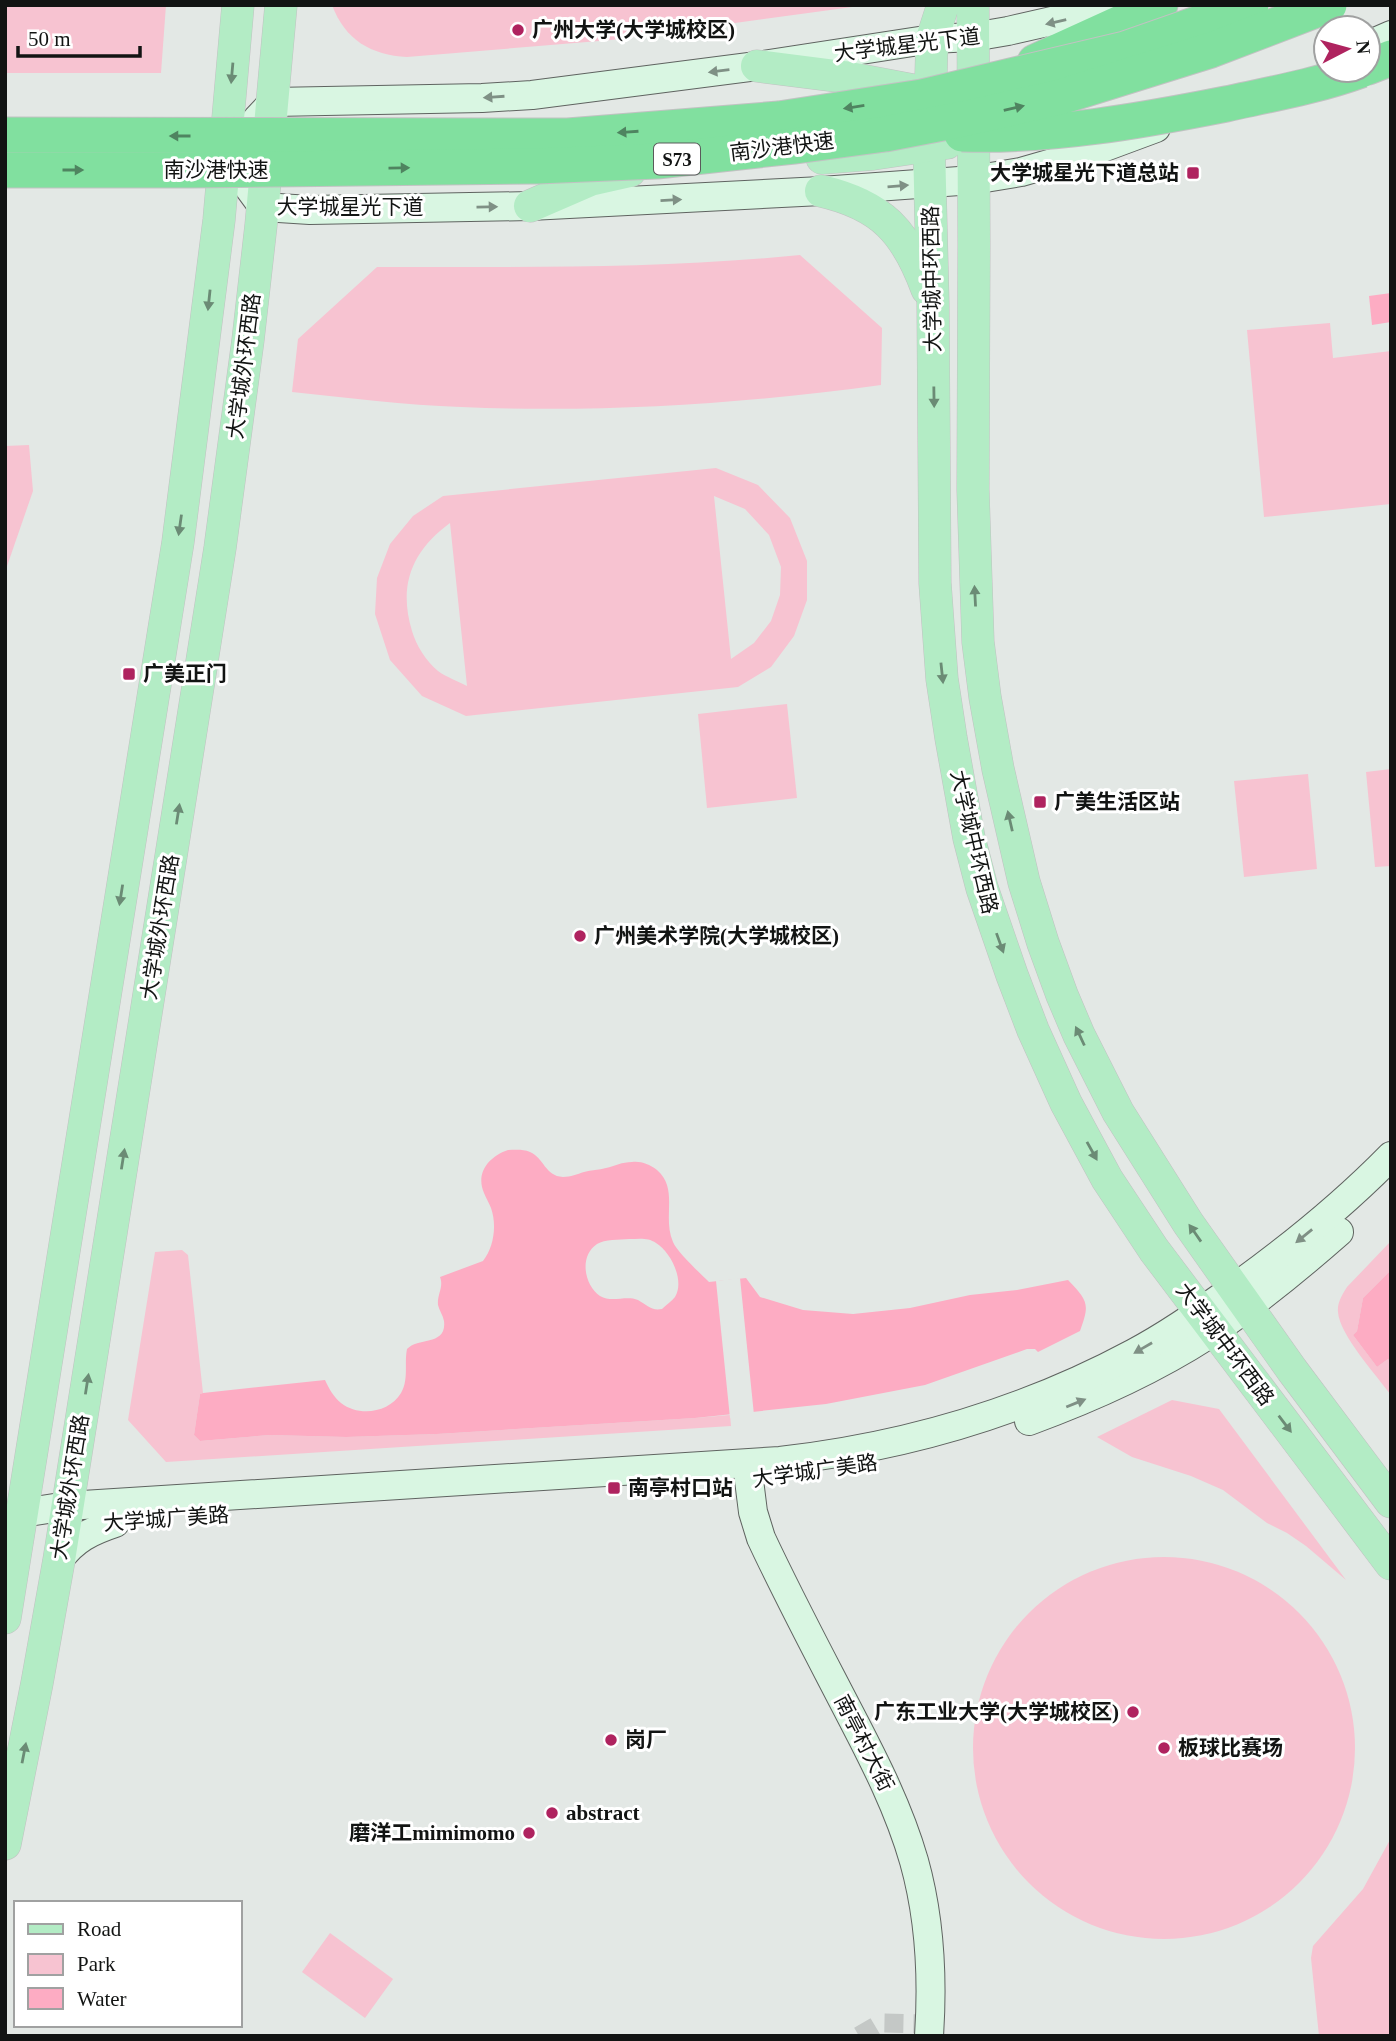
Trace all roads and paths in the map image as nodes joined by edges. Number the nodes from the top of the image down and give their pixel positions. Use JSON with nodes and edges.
{"nodes":[{"id":1,"x":238,"y":5,"type":"edge"},
{"id":2,"x":281,"y":5,"type":"edge"},
{"id":3,"x":943,"y":5,"type":"edge"},
{"id":4,"x":973,"y":5,"type":"edge"},
{"id":5,"x":1122,"y":5,"type":"edge"},
{"id":6,"x":1160,"y":5,"type":"edge"},
{"id":7,"x":1251,"y":5,"type":"edge"},
{"id":8,"x":1294,"y":5,"type":"edge"},
{"id":9,"x":1329,"y":5,"type":"edge"},
{"id":10,"x":972,"y":37,"type":"junction"},
{"id":11,"x":932,"y":39,"type":"junction"},
{"id":12,"x":757,"y":66,"type":"junction"},
{"id":13,"x":1312,"y":69,"type":"edge"},
{"id":14,"x":988,"y":83,"type":"junction"},
{"id":15,"x":1318,"y":84,"type":"edge"},
{"id":16,"x":930,"y":93,"type":"junction"},
{"id":17,"x":1234,"y":99,"type":"junction"},
{"id":18,"x":366,"y":101,"type":"junction"},
{"id":19,"x":273,"y":102,"type":"junction"},
{"id":20,"x":885,"y":134,"type":"junction"},
{"id":21,"x":5,"y":135,"type":"edge"},
{"id":22,"x":974,"y":139,"type":"junction"},
{"id":23,"x":929,"y":146,"type":"junction"},
{"id":24,"x":225,"y":155,"type":"junction"},
{"id":25,"x":5,"y":170,"type":"edge"},
{"id":26,"x":973,"y":180,"type":"junction"},
{"id":27,"x":930,"y":184,"type":"junction"},
{"id":28,"x":821,"y":191,"type":"junction"},
{"id":29,"x":530,"y":206,"type":"junction"},
{"id":30,"x":263,"y":207,"type":"junction"},
{"id":31,"x":366,"y":208,"type":"junction"},
{"id":32,"x":933,"y":304,"type":"junction"},
{"id":33,"x":1391,"y":1156,"type":"edge"},
{"id":34,"x":1391,"y":1184,"type":"edge"},
{"id":35,"x":1240,"y":1298,"type":"junction"},
{"id":36,"x":1208,"y":1321,"type":"junction"},
{"id":37,"x":74,"y":1461,"type":"junction"},
{"id":38,"x":748,"y":1472,"type":"junction"},
{"id":39,"x":1391,"y":1502,"type":"edge"},
{"id":40,"x":22,"y":1513,"type":"junction"},
{"id":41,"x":114,"y":1514,"type":"junction"},
{"id":42,"x":65,"y":1516,"type":"junction"},
{"id":43,"x":16,"y":1553,"type":"junction"},
{"id":44,"x":59,"y":1560,"type":"junction"},
{"id":45,"x":1391,"y":1564,"type":"edge"},
{"id":46,"x":5,"y":1618,"type":"edge"},
{"id":47,"x":5,"y":1844,"type":"edge"},
{"id":48,"x":929,"y":2036,"type":"edge"}],
"edges":[{"from":1,"to":24,"type":"main road","name":"大学城外环西路","one_way":true},
{"from":2,"to":19,"type":"main road","name":"大学城外环西路"},
{"from":3,"to":11,"type":"main road","name":"大学城中环西路"},
{"from":4,"to":10,"type":"main road","name":"大学城中环西路"},
{"from":5,"to":10,"type":"main road","name":"大学城星光下道","one_way":true},
{"from":6,"to":14,"type":"highway","bridge":true},
{"from":7,"to":14,"type":"highway","name":"南沙港快速","number":"S73","bridge":true},
{"from":8,"to":14,"type":"main road"},
{"from":20,"to":9,"type":"highway","name":"南沙港快速","number":"S73","one_way":true,"bridge":true},
{"from":10,"to":11,"type":"main road","name":"大学城星光下道"},
{"from":10,"to":14,"type":"main road","name":"大学城中环西路"},
{"from":11,"to":12,"type":"main road","name":"大学城星光下道"},
{"from":11,"to":16,"type":"main road","name":"大学城中环西路"},
{"from":12,"to":16,"type":"main road"},
{"from":12,"to":18,"type":"main road","name":"大学城星光下道","one_way":true},
{"from":13,"to":17,"type":"main road","name":"大学城星光下道"},
{"from":14,"to":16,"type":"main road"},
{"from":14,"to":21,"type":"highway","name":"南沙港快速","number":"S73","one_way":true,"bridge":true},
{"from":14,"to":22,"type":"main road","name":"大学城中环西路"},
{"from":15,"to":20,"type":"highway","bridge":true},
{"from":16,"to":23,"type":"main road","name":"大学城中环西路"},
{"from":17,"to":22,"type":"main road"},
{"from":17,"to":26,"type":"main road","name":"大学城星光下道"},
{"from":18,"to":19,"type":"main road","name":"大学城星光下道"},
{"from":18,"to":31,"type":"main road"},
{"from":19,"to":24,"type":"main road"},
{"from":19,"to":30,"type":"main road","name":"大学城外环西路"},
{"from":25,"to":20,"type":"highway","name":"南沙港快速","number":"S73","one_way":true,"bridge":true},
{"from":22,"to":23,"type":"main road"},
{"from":22,"to":26,"type":"main road","name":"大学城中环西路"},
{"from":23,"to":27,"type":"main road","name":"大学城中环西路"},
{"from":23,"to":29,"type":"main road"},
{"from":24,"to":30,"type":"main road","name":"大学城星光下道"},
{"from":24,"to":40,"type":"main road","name":"大学城外环西路","one_way":true},
{"from":26,"to":27,"type":"main road","name":"大学城星光下道"},
{"from":35,"to":26,"type":"main road","name":"大学城中环西路","one_way":true},
{"from":28,"to":27,"type":"main road","name":"大学城星光下道","one_way":true},
{"from":27,"to":32,"type":"main road","name":"大学城中环西路"},
{"from":29,"to":28,"type":"main road","name":"大学城星光下道","one_way":true},
{"from":28,"to":32,"type":"main road"},
{"from":31,"to":29,"type":"main road","name":"大学城星光下道","one_way":true},
{"from":30,"to":31,"type":"main road","name":"大学城星光下道"},
{"from":37,"to":30,"type":"main road","name":"大学城外环西路","one_way":true},
{"from":32,"to":36,"type":"main road","name":"大学城中环西路","one_way":true},
{"from":33,"to":35,"type":"main road","name":"大学城广美路","one_way":true},
{"from":34,"to":35,"type":"main road","name":"大学城广美路"},
{"from":35,"to":36,"type":"main road","name":"大学城广美路"},
{"from":35,"to":39,"type":"main road","name":"大学城中环西路"},
{"from":36,"to":38,"type":"main road","name":"大学城广美路"},
{"from":36,"to":45,"type":"main road","name":"大学城中环西路","one_way":true},
{"from":37,"to":41,"type":"main road"},
{"from":37,"to":42,"type":"main road","name":"大学城外环西路"},
{"from":38,"to":41,"type":"main road","name":"大学城广美路"},
{"from":38,"to":48,"type":"main road","name":"南亭村大街"},
{"from":40,"to":42,"type":"main road","name":"大学城广美路"},
{"from":40,"to":43,"type":"main road","name":"大学城外环西路"},
{"from":41,"to":42,"type":"main road","name":"大学城广美路"},
{"from":41,"to":44,"type":"main road"},
{"from":42,"to":44,"type":"main road","name":"大学城外环西路"},
{"from":43,"to":44,"type":"main road"},
{"from":43,"to":46,"type":"main road","name":"大学城外环西路"},
{"from":47,"to":44,"type":"main road","name":"大学城外环西路","one_way":true}]}
